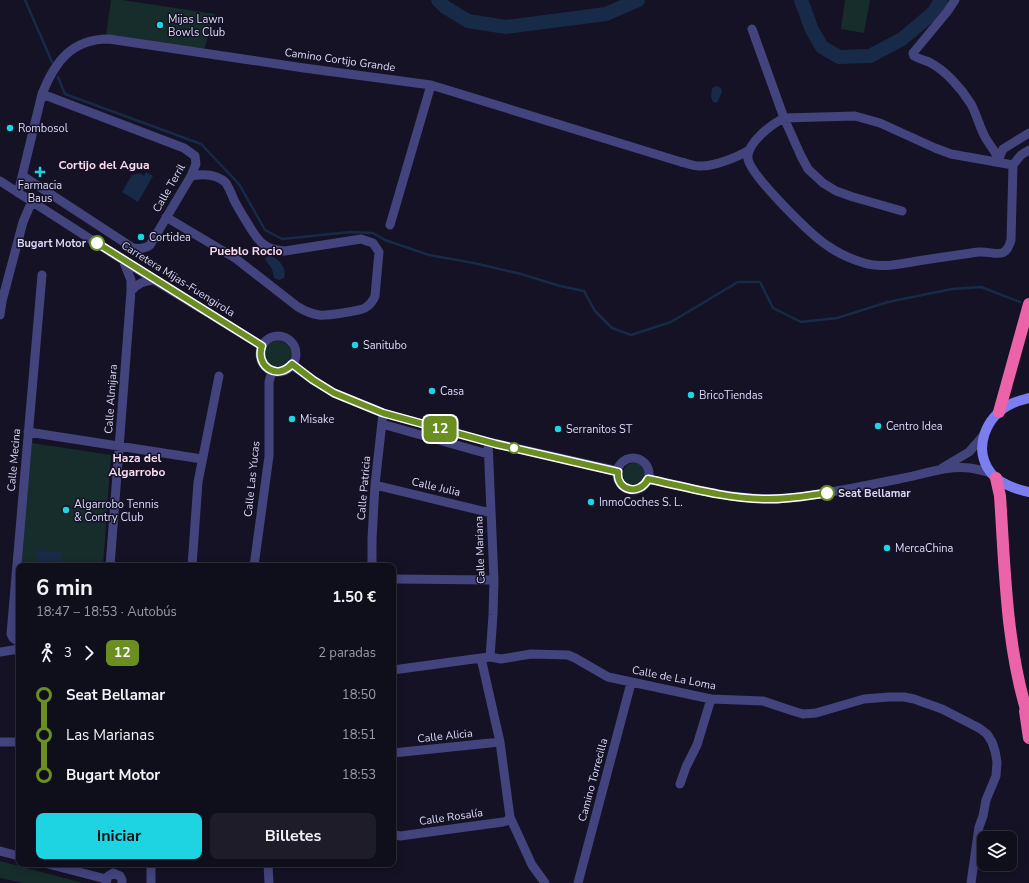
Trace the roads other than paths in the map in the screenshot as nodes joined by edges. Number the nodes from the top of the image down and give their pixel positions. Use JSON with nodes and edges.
{"nodes":[{"id":1,"x":955,"y":0,"type":"edge"},
{"id":2,"x":752,"y":29,"type":"dead end"},
{"id":3,"x":431,"y":84,"type":"junction"},
{"id":4,"x":42,"y":94,"type":"junction"},
{"id":5,"x":784,"y":118,"type":"junction"},
{"id":6,"x":1029,"y":133,"type":"edge"},
{"id":7,"x":749,"y":150,"type":"junction"},
{"id":8,"x":1029,"y":150,"type":"edge"},
{"id":9,"x":999,"y":160,"type":"junction"},
{"id":10,"x":1013,"y":165,"type":"junction"},
{"id":11,"x":23,"y":176,"type":"junction"},
{"id":12,"x":191,"y":176,"type":"junction"},
{"id":13,"x":0,"y":181,"type":"edge"},
{"id":14,"x":18,"y":193,"type":"junction"},
{"id":15,"x":32,"y":202,"type":"junction"},
{"id":16,"x":902,"y":211,"type":"dead end"},
{"id":17,"x":166,"y":217,"type":"junction"},
{"id":18,"x":390,"y":225,"type":"dead end"},
{"id":19,"x":123,"y":260,"type":"junction"},
{"id":20,"x":42,"y":275,"type":"dead end"},
{"id":21,"x":154,"y":280,"type":"junction"},
{"id":22,"x":131,"y":292,"type":"junction"},
{"id":23,"x":1029,"y":304,"type":"edge"},
{"id":24,"x":0,"y":315,"type":"edge"},
{"id":25,"x":262,"y":346,"type":"junction"},
{"id":26,"x":292,"y":364,"type":"junction"},
{"id":27,"x":272,"y":371,"type":"junction"},
{"id":28,"x":219,"y":376,"type":"dead end"},
{"id":29,"x":1029,"y":398,"type":"edge"},
{"id":30,"x":999,"y":412,"type":"junction"},
{"id":31,"x":383,"y":413,"type":"junction"},
{"id":32,"x":382,"y":424,"type":"junction"},
{"id":33,"x":28,"y":432,"type":"junction"},
{"id":34,"x":983,"y":436,"type":"junction"},
{"id":35,"x":488,"y":442,"type":"junction"},
{"id":36,"x":120,"y":446,"type":"junction"},
{"id":37,"x":488,"y":454,"type":"junction"},
{"id":38,"x":202,"y":459,"type":"junction"},
{"id":39,"x":936,"y":471,"type":"junction"},
{"id":40,"x":618,"y":472,"type":"junction"},
{"id":41,"x":993,"y":475,"type":"junction"},
{"id":42,"x":648,"y":479,"type":"junction"},
{"id":43,"x":375,"y":485,"type":"junction"},
{"id":44,"x":1029,"y":492,"type":"edge"},
{"id":45,"x":491,"y":513,"type":"junction"},
{"id":46,"x":17,"y":563,"type":"edge"},
{"id":47,"x":110,"y":563,"type":"edge"},
{"id":48,"x":192,"y":563,"type":"edge"},
{"id":49,"x":254,"y":563,"type":"edge"},
{"id":50,"x":372,"y":563,"type":"edge"},
{"id":51,"x":16,"y":575,"type":"edge"},
{"id":52,"x":396,"y":579,"type":"edge"},
{"id":53,"x":494,"y":580,"type":"junction"},
{"id":54,"x":16,"y":640,"type":"edge"},
{"id":55,"x":16,"y":649,"type":"edge"},
{"id":56,"x":0,"y":652,"type":"edge"},
{"id":57,"x":486,"y":657,"type":"junction"},
{"id":58,"x":396,"y":670,"type":"edge"},
{"id":59,"x":632,"y":683,"type":"junction"},
{"id":60,"x":711,"y":699,"type":"junction"},
{"id":61,"x":1025,"y":706,"type":"junction"},
{"id":62,"x":1029,"y":719,"type":"edge"},
{"id":63,"x":1029,"y":738,"type":"edge"},
{"id":64,"x":0,"y":742,"type":"edge"},
{"id":65,"x":16,"y":742,"type":"edge"},
{"id":66,"x":500,"y":742,"type":"junction"},
{"id":67,"x":396,"y":753,"type":"edge"},
{"id":68,"x":680,"y":784,"type":"dead end"},
{"id":69,"x":510,"y":817,"type":"junction"},
{"id":70,"x":396,"y":835,"type":"edge"},
{"id":71,"x":0,"y":851,"type":"edge"},
{"id":72,"x":16,"y":855,"type":"edge"},
{"id":73,"x":65,"y":867,"type":"edge"},
{"id":74,"x":151,"y":867,"type":"edge"},
{"id":75,"x":268,"y":867,"type":"edge"},
{"id":76,"x":110,"y":875,"type":"edge"},
{"id":77,"x":122,"y":883,"type":"edge"},
{"id":78,"x":151,"y":883,"type":"edge"},
{"id":79,"x":269,"y":883,"type":"edge"},
{"id":80,"x":545,"y":883,"type":"edge"},
{"id":81,"x":578,"y":883,"type":"edge"},
{"id":82,"x":970,"y":883,"type":"edge"}],
"edges":[{"from":1,"to":9,"type":"street"},
{"from":2,"to":5,"type":"street"},
{"from":3,"to":4,"type":"street","name":"Camino Cortijo Grande"},
{"from":3,"to":7,"type":"street","name":"Camino Cortijo Grande"},
{"from":3,"to":18,"type":"street"},
{"from":4,"to":11,"type":"street","name":"Camino Cortijo Grande"},
{"from":4,"to":12,"type":"street","name":"Calle Terril"},
{"from":5,"to":7,"type":"street"},
{"from":5,"to":9,"type":"street"},
{"from":5,"to":16,"type":"street"},
{"from":6,"to":9,"type":"street"},
{"from":7,"to":10,"type":"street"},
{"from":8,"to":10,"type":"street"},
{"from":9,"to":10,"type":"street"},
{"from":11,"to":14,"type":"street","name":"Camino Cortijo Grande"},
{"from":11,"to":17,"type":"street","name":"Calle Terril"},
{"from":12,"to":17,"type":"street","name":"Calle Terril"},
{"from":12,"to":17,"type":"street"},
{"from":13,"to":14,"type":"street","name":"Carretera Mijas-Fuengirola"},
{"from":14,"to":15,"type":"street","name":"Carretera Mijas-Fuengirola"},
{"from":15,"to":19,"type":"street","name":"Carretera Mijas-Fuengirola"},
{"from":15,"to":24,"type":"street"},
{"from":19,"to":21,"type":"street","name":"Carretera Mijas-Fuengirola"},
{"from":19,"to":22,"type":"street","name":"Calle Almijara"},
{"from":20,"to":33,"type":"street","name":"Calle Mecina"},
{"from":21,"to":22,"type":"street"},
{"from":21,"to":25,"type":"street","name":"Carretera Mijas-Fuengirola"},
{"from":22,"to":36,"type":"street","name":"Calle Almijara"},
{"from":23,"to":30,"type":"highway"},
{"from":25,"to":26,"type":"street"},
{"from":25,"to":27,"type":"street"},
{"from":26,"to":27,"type":"street"},
{"from":26,"to":31,"type":"street"},
{"from":27,"to":49,"type":"street","name":"Calle Las Yucas"},
{"from":28,"to":38,"type":"street"},
{"from":29,"to":30,"type":"main road"},
{"from":30,"to":34,"type":"main road"},
{"from":31,"to":32,"type":"street","name":"Calle Patricia"},
{"from":31,"to":35,"type":"street"},
{"from":32,"to":37,"type":"street"},
{"from":32,"to":43,"type":"street","name":"Calle Patricia"},
{"from":33,"to":36,"type":"street"},
{"from":33,"to":46,"type":"street","name":"Calle Mecina"},
{"from":34,"to":39,"type":"street"},
{"from":34,"to":41,"type":"main road"},
{"from":35,"to":37,"type":"street","name":"Calle Mariana"},
{"from":35,"to":40,"type":"street"},
{"from":36,"to":38,"type":"street"},
{"from":36,"to":47,"type":"street","name":"Calle Almijara"},
{"from":37,"to":45,"type":"street","name":"Calle Mariana"},
{"from":38,"to":48,"type":"street"},
{"from":39,"to":41,"type":"street"},
{"from":39,"to":42,"type":"street"},
{"from":40,"to":42,"type":"street"},
{"from":40,"to":42,"type":"street"},
{"from":41,"to":44,"type":"main road"},
{"from":41,"to":61,"type":"highway"},
{"from":43,"to":45,"type":"street","name":"Calle Julia"},
{"from":43,"to":50,"type":"street","name":"Calle Patricia"},
{"from":45,"to":53,"type":"street","name":"Calle Mariana"},
{"from":51,"to":54,"type":"street","name":"Calle Mecina"},
{"from":52,"to":53,"type":"street"},
{"from":53,"to":57,"type":"street","name":"Calle Mariana"},
{"from":55,"to":56,"type":"street"},
{"from":57,"to":58,"type":"street","name":"Calle de La Loma"},
{"from":57,"to":59,"type":"street","name":"Calle de La Loma"},
{"from":57,"to":66,"type":"street","name":"Calle Mariana"},
{"from":59,"to":60,"type":"street","name":"Calle de La Loma"},
{"from":59,"to":81,"type":"street","name":"Camino Torrecilla"},
{"from":60,"to":68,"type":"street"},
{"from":60,"to":82,"type":"street","name":"Calle de La Loma"},
{"from":61,"to":62,"type":"highway"},
{"from":61,"to":63,"type":"highway"},
{"from":64,"to":65,"type":"street"},
{"from":66,"to":67,"type":"street","name":"Calle Alicia"},
{"from":66,"to":69,"type":"street","name":"Calle Mariana"},
{"from":69,"to":70,"type":"street","name":"Calle Rosalía"},
{"from":69,"to":80,"type":"street","name":"Calle Mariana"},
{"from":71,"to":72,"type":"street"},
{"from":73,"to":76,"type":"street"},
{"from":74,"to":78,"type":"street"},
{"from":75,"to":79,"type":"street"},
{"from":76,"to":77,"type":"street"}]}
